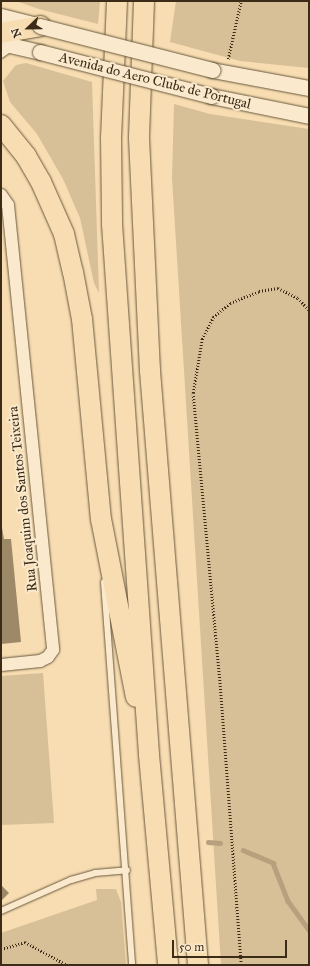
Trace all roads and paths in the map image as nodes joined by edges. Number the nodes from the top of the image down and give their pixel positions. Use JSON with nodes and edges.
{"nodes":[{"id":1,"x":117,"y":1,"type":"edge"},
{"id":2,"x":144,"y":1,"type":"edge"},
{"id":3,"x":241,"y":1,"type":"edge"},
{"id":4,"x":1,"y":16,"type":"edge"},
{"id":5,"x":40,"y":26,"type":"junction"},
{"id":6,"x":6,"y":41,"type":"edge"},
{"id":7,"x":1,"y":55,"type":"edge"},
{"id":8,"x":218,"y":72,"type":"junction"},
{"id":9,"x":309,"y":88,"type":"edge"},
{"id":10,"x":1,"y":116,"type":"edge"},
{"id":11,"x":309,"y":116,"type":"edge"},
{"id":12,"x":7,"y":132,"type":"edge"},
{"id":13,"x":1,"y":195,"type":"edge"},
{"id":14,"x":309,"y":310,"type":"edge"},
{"id":15,"x":101,"y":519,"type":"junction"},
{"id":16,"x":103,"y":568,"type":"dead end"},
{"id":17,"x":104,"y":576,"type":"dead end"},
{"id":18,"x":1,"y":665,"type":"edge"},
{"id":19,"x":150,"y":755,"type":"junction"},
{"id":20,"x":127,"y":870,"type":"junction"},
{"id":21,"x":1,"y":910,"type":"edge"},
{"id":22,"x":1,"y":949,"type":"edge"},
{"id":23,"x":67,"y":965,"type":"edge"},
{"id":24,"x":132,"y":965,"type":"edge"},
{"id":25,"x":168,"y":965,"type":"edge"},
{"id":26,"x":198,"y":965,"type":"edge"},
{"id":27,"x":241,"y":965,"type":"edge"}],
"edges":[{"from":1,"to":19,"type":"highway"},
{"from":2,"to":26,"type":"highway"},
{"from":3,"to":8,"type":"path"},
{"from":4,"to":5,"type":"street","name":"Avenida do Aero Clube de Portugal"},
{"from":5,"to":6,"type":"highway"},
{"from":5,"to":8,"type":"street","name":"Avenida do Aero Clube de Portugal","bridge":true},
{"from":6,"to":7,"type":"lane"},
{"from":6,"to":11,"type":"street","name":"Avenida do Aero Clube de Portugal","bridge":true},
{"from":8,"to":9,"type":"street","name":"Avenida do Aero Clube de Portugal"},
{"from":10,"to":12,"type":"lane"},
{"from":12,"to":15,"type":"highway"},
{"from":13,"to":18,"type":"street","name":"Rua Joaquim dos Santos Teixeira"},
{"from":14,"to":27,"type":"path"},
{"from":15,"to":16,"type":"lane"},
{"from":15,"to":19,"type":"highway"},
{"from":17,"to":20,"type":"lane"},
{"from":19,"to":25,"type":"highway"},
{"from":20,"to":21,"type":"lane"},
{"from":20,"to":24,"type":"lane"},
{"from":22,"to":23,"type":"path"}]}
